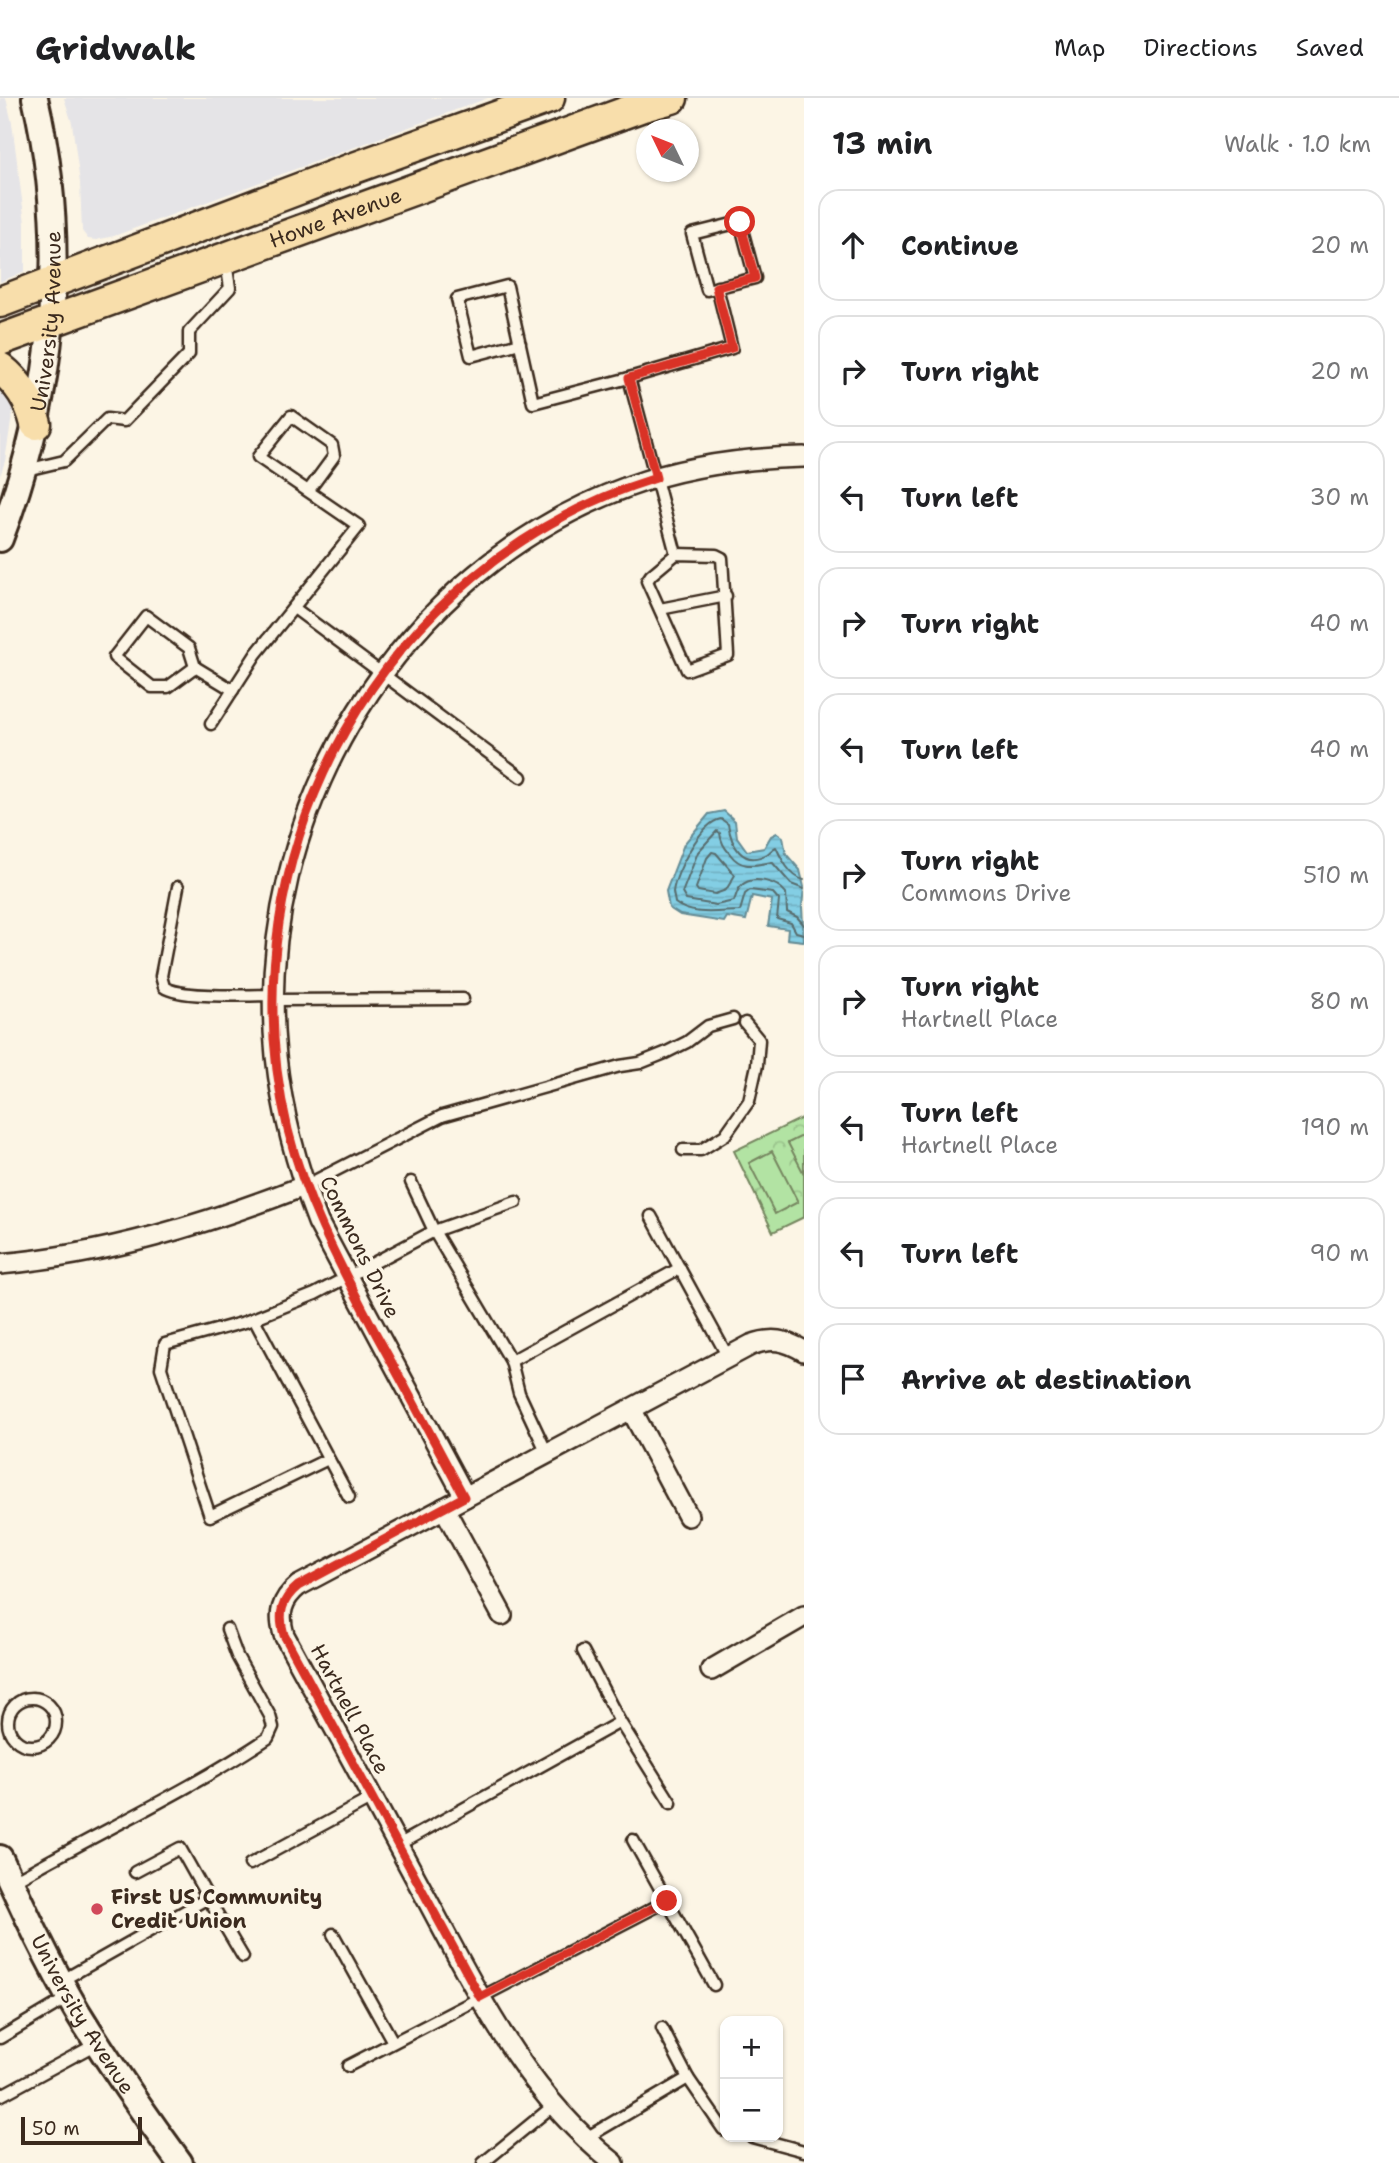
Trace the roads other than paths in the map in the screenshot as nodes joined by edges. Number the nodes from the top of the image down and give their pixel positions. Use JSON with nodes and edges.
{"nodes":[{"id":1,"x":35,"y":98,"type":"edge"},
{"id":2,"x":550,"y":98,"type":"edge"},
{"id":3,"x":672,"y":98,"type":"edge"},
{"id":4,"x":226,"y":258,"type":"junction"},
{"id":5,"x":52,"y":283,"type":"junction"},
{"id":6,"x":716,"y":287,"type":"junction"},
{"id":7,"x":0,"y":302,"type":"edge"},
{"id":8,"x":51,"y":323,"type":"junction"},
{"id":9,"x":0,"y":340,"type":"edge"},
{"id":10,"x":520,"y":343,"type":"junction"},
{"id":11,"x":0,"y":368,"type":"edge"},
{"id":12,"x":629,"y":378,"type":"junction"},
{"id":13,"x":36,"y":424,"type":"junction"},
{"id":14,"x":804,"y":457,"type":"edge"},
{"id":15,"x":24,"y":471,"type":"junction"},
{"id":16,"x":656,"y":478,"type":"junction"},
{"id":17,"x":309,"y":490,"type":"junction"},
{"id":18,"x":0,"y":539,"type":"edge"},
{"id":19,"x":676,"y":554,"type":"junction"},
{"id":20,"x":726,"y":596,"type":"junction"},
{"id":21,"x":294,"y":608,"type":"junction"},
{"id":22,"x":660,"y":609,"type":"junction"},
{"id":23,"x":195,"y":667,"type":"junction"},
{"id":24,"x":381,"y":674,"type":"junction"},
{"id":25,"x":233,"y":690,"type":"junction"},
{"id":26,"x":211,"y":724,"type":"dead end"},
{"id":27,"x":521,"y":777,"type":"dead end"},
{"id":28,"x":178,"y":887,"type":"dead end"},
{"id":29,"x":274,"y":997,"type":"junction"},
{"id":30,"x":463,"y":999,"type":"dead end"},
{"id":31,"x":733,"y":1019,"type":"dead end"},
{"id":32,"x":745,"y":1023,"type":"dead end"},
{"id":33,"x":683,"y":1150,"type":"dead end"},
{"id":34,"x":411,"y":1182,"type":"dead end"},
{"id":35,"x":304,"y":1186,"type":"junction"},
{"id":36,"x":516,"y":1202,"type":"dead end"},
{"id":37,"x":651,"y":1216,"type":"dead end"},
{"id":38,"x":434,"y":1231,"type":"junction"},
{"id":39,"x":0,"y":1264,"type":"edge"},
{"id":40,"x":680,"y":1268,"type":"junction"},
{"id":41,"x":346,"y":1278,"type":"junction"},
{"id":42,"x":254,"y":1318,"type":"junction"},
{"id":43,"x":804,"y":1351,"type":"edge"},
{"id":44,"x":728,"y":1357,"type":"junction"},
{"id":45,"x":511,"y":1361,"type":"junction"},
{"id":46,"x":631,"y":1409,"type":"junction"},
{"id":47,"x":547,"y":1453,"type":"junction"},
{"id":48,"x":328,"y":1459,"type":"junction"},
{"id":49,"x":349,"y":1497,"type":"dead end"},
{"id":50,"x":464,"y":1497,"type":"junction"},
{"id":51,"x":444,"y":1508,"type":"junction"},
{"id":52,"x":688,"y":1516,"type":"dead end"},
{"id":53,"x":502,"y":1615,"type":"dead end"},
{"id":54,"x":804,"y":1616,"type":"edge"},
{"id":55,"x":227,"y":1629,"type":"dead end"},
{"id":56,"x":583,"y":1651,"type":"dead end"},
{"id":57,"x":710,"y":1670,"type":"dead end"},
{"id":58,"x":620,"y":1721,"type":"junction"},
{"id":59,"x":4,"y":1731,"type":"edge"},
{"id":60,"x":372,"y":1798,"type":"junction"},
{"id":61,"x":671,"y":1803,"type":"dead end"},
{"id":62,"x":633,"y":1840,"type":"dead end"},
{"id":63,"x":398,"y":1845,"type":"junction"},
{"id":64,"x":250,"y":1864,"type":"dead end"},
{"id":65,"x":5,"y":1871,"type":"edge"},
{"id":66,"x":135,"y":1872,"type":"dead end"},
{"id":67,"x":208,"y":1898,"type":"junction"},
{"id":68,"x":667,"y":1901,"type":"junction"},
{"id":69,"x":332,"y":1934,"type":"dead end"},
{"id":70,"x":243,"y":1957,"type":"dead end"},
{"id":71,"x":713,"y":1985,"type":"dead end"},
{"id":72,"x":65,"y":1989,"type":"junction"},
{"id":73,"x":480,"y":1997,"type":"junction"},
{"id":74,"x":662,"y":2028,"type":"dead end"},
{"id":75,"x":0,"y":2038,"type":"edge"},
{"id":76,"x":393,"y":2042,"type":"junction"},
{"id":77,"x":98,"y":2043,"type":"junction"},
{"id":78,"x":348,"y":2066,"type":"dead end"},
{"id":79,"x":688,"y":2078,"type":"junction"},
{"id":80,"x":0,"y":2096,"type":"edge"},
{"id":81,"x":554,"y":2105,"type":"junction"},
{"id":82,"x":720,"y":2123,"type":"edge"},
{"id":83,"x":586,"y":2138,"type":"junction"},
{"id":84,"x":771,"y":2142,"type":"edge"},
{"id":85,"x":804,"y":2151,"type":"edge"},
{"id":86,"x":172,"y":2159,"type":"edge"},
{"id":87,"x":483,"y":2163,"type":"edge"},
{"id":88,"x":614,"y":2163,"type":"edge"}],
"edges":[{"from":1,"to":5,"type":"street","name":"University Avenue"},
{"from":2,"to":5,"type":"main road","name":"Howe Avenue"},
{"from":3,"to":4,"type":"main road","name":"Howe Avenue"},
{"from":4,"to":8,"type":"main road","name":"Howe Avenue"},
{"from":4,"to":15,"type":"lane"},
{"from":5,"to":7,"type":"main road","name":"Howe Avenue"},
{"from":5,"to":8,"type":"street","name":"University Avenue"},
{"from":6,"to":6,"type":"lane"},
{"from":6,"to":12,"type":"lane"},
{"from":8,"to":9,"type":"main road","name":"Howe Avenue"},
{"from":8,"to":13,"type":"street","name":"University Avenue"},
{"from":10,"to":10,"type":"lane"},
{"from":10,"to":12,"type":"lane"},
{"from":11,"to":13,"type":"main road"},
{"from":12,"to":16,"type":"lane"},
{"from":13,"to":15,"type":"street","name":"University Avenue"},
{"from":14,"to":16,"type":"street","name":"Commons Drive"},
{"from":15,"to":18,"type":"street","name":"University Avenue"},
{"from":16,"to":19,"type":"lane"},
{"from":16,"to":24,"type":"street","name":"Commons Drive"},
{"from":17,"to":17,"type":"lane"},
{"from":17,"to":21,"type":"lane"},
{"from":19,"to":20,"type":"lane"},
{"from":19,"to":22,"type":"lane"},
{"from":20,"to":22,"type":"lane"},
{"from":20,"to":22,"type":"lane"},
{"from":21,"to":24,"type":"lane"},
{"from":21,"to":25,"type":"lane"},
{"from":23,"to":23,"type":"lane"},
{"from":23,"to":25,"type":"lane"},
{"from":24,"to":27,"type":"lane"},
{"from":24,"to":29,"type":"street","name":"Commons Drive"},
{"from":25,"to":26,"type":"lane"},
{"from":28,"to":29,"type":"lane"},
{"from":29,"to":30,"type":"lane"},
{"from":29,"to":35,"type":"street","name":"Commons Drive"},
{"from":31,"to":35,"type":"lane"},
{"from":32,"to":33,"type":"lane"},
{"from":34,"to":38,"type":"lane"},
{"from":35,"to":39,"type":"street"},
{"from":35,"to":41,"type":"street","name":"Commons Drive"},
{"from":36,"to":38,"type":"lane"},
{"from":37,"to":40,"type":"lane"},
{"from":38,"to":41,"type":"lane"},
{"from":38,"to":45,"type":"lane"},
{"from":40,"to":44,"type":"lane"},
{"from":40,"to":45,"type":"lane"},
{"from":41,"to":42,"type":"lane"},
{"from":41,"to":50,"type":"street","name":"Commons Drive"},
{"from":42,"to":48,"type":"lane"},
{"from":42,"to":48,"type":"lane"},
{"from":43,"to":44,"type":"street","name":"Hartnell Place"},
{"from":44,"to":46,"type":"street","name":"Hartnell Place"},
{"from":45,"to":47,"type":"lane"},
{"from":46,"to":47,"type":"street","name":"Hartnell Place"},
{"from":46,"to":52,"type":"street"},
{"from":47,"to":50,"type":"street","name":"Hartnell Place"},
{"from":48,"to":49,"type":"lane"},
{"from":50,"to":51,"type":"street","name":"Hartnell Place"},
{"from":51,"to":53,"type":"street"},
{"from":51,"to":60,"type":"street","name":"Hartnell Place"},
{"from":54,"to":57,"type":"street"},
{"from":55,"to":65,"type":"lane"},
{"from":56,"to":58,"type":"lane"},
{"from":58,"to":61,"type":"lane"},
{"from":58,"to":63,"type":"lane"},
{"from":59,"to":59,"type":"lane"},
{"from":60,"to":63,"type":"street","name":"Hartnell Place"},
{"from":60,"to":64,"type":"lane"},
{"from":62,"to":68,"type":"lane"},
{"from":63,"to":73,"type":"street","name":"Hartnell Place"},
{"from":65,"to":72,"type":"street","name":"University Avenue"},
{"from":66,"to":67,"type":"lane"},
{"from":67,"to":70,"type":"lane"},
{"from":67,"to":72,"type":"lane"},
{"from":68,"to":71,"type":"lane"},
{"from":68,"to":73,"type":"lane"},
{"from":69,"to":76,"type":"lane"},
{"from":72,"to":75,"type":"lane"},
{"from":72,"to":77,"type":"street","name":"University Avenue"},
{"from":73,"to":76,"type":"lane"},
{"from":73,"to":81,"type":"street","name":"Hartnell Place"},
{"from":74,"to":79,"type":"lane"},
{"from":76,"to":78,"type":"lane"},
{"from":77,"to":80,"type":"lane"},
{"from":77,"to":86,"type":"street","name":"University Avenue"},
{"from":79,"to":82,"type":"lane"},
{"from":79,"to":83,"type":"lane"},
{"from":81,"to":83,"type":"street","name":"Hartnell Place"},
{"from":81,"to":87,"type":"lane"},
{"from":83,"to":88,"type":"street","name":"Hartnell Place"},
{"from":84,"to":85,"type":"lane"}]}
